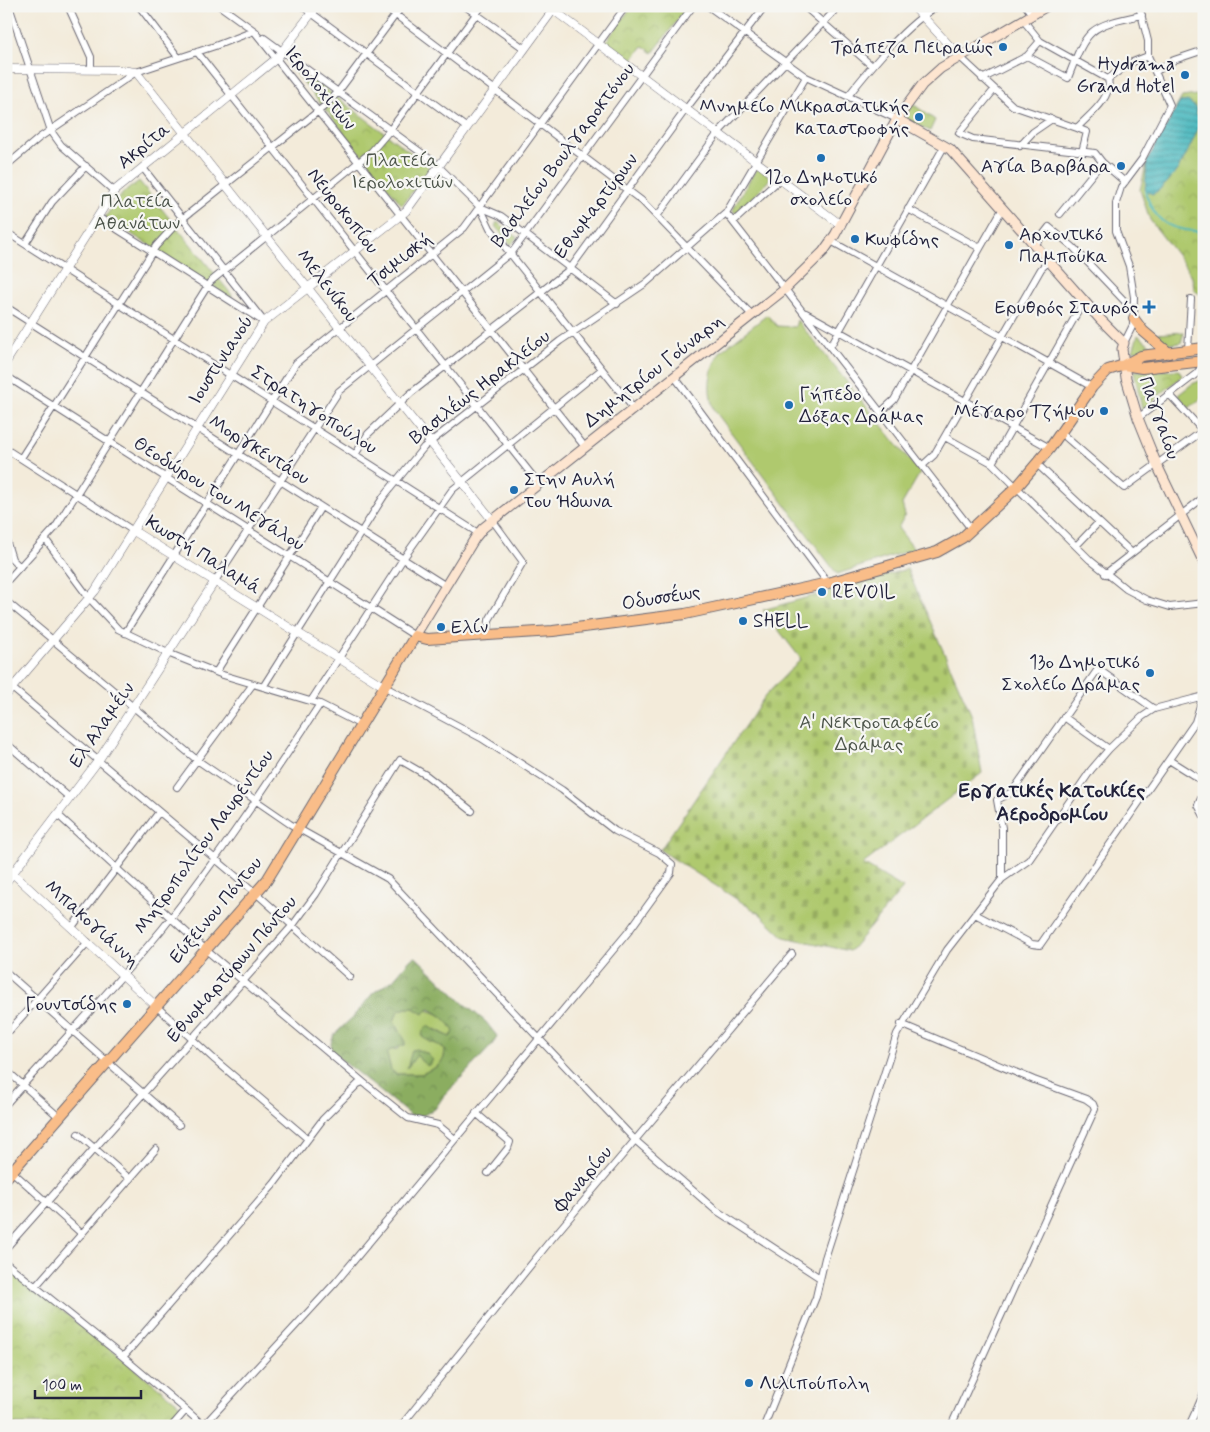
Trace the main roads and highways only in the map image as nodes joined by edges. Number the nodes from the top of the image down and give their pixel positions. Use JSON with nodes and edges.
{"nodes":[{"id":1,"x":1047,"y":6,"type":"edge"},
{"id":2,"x":897,"y":119,"type":"junction"},
{"id":3,"x":1134,"y":316,"type":"road end"},
{"id":4,"x":1204,"y":348,"type":"edge"},
{"id":5,"x":1169,"y":353,"type":"junction"},
{"id":6,"x":1204,"y":362,"type":"edge"},
{"id":7,"x":1124,"y":365,"type":"junction"},
{"id":8,"x":1203,"y":557,"type":"edge"},
{"id":9,"x":415,"y":636,"type":"junction"},
{"id":10,"x":8,"y":1172,"type":"edge"}],
"edges":[{"from":1,"to":2,"type":"main road","name":"Δημητρίου Γούναρη"},
{"from":2,"to":7,"type":"main road","name":"Παγγαίου"},
{"from":2,"to":9,"type":"main road","name":"Δημητρίου Γούναρη"},
{"from":3,"to":5,"type":"main road"},
{"from":4,"to":5,"type":"main road","name":"Οδυσσέως"},
{"from":5,"to":7,"type":"main road","name":"Οδυσσέως"},
{"from":6,"to":7,"type":"main road"},
{"from":7,"to":8,"type":"main road","name":"Παγγαίου"},
{"from":7,"to":9,"type":"main road","name":"Οδυσσέως"},
{"from":9,"to":10,"type":"main road","name":"Εύξεινου Πόντου"}]}
